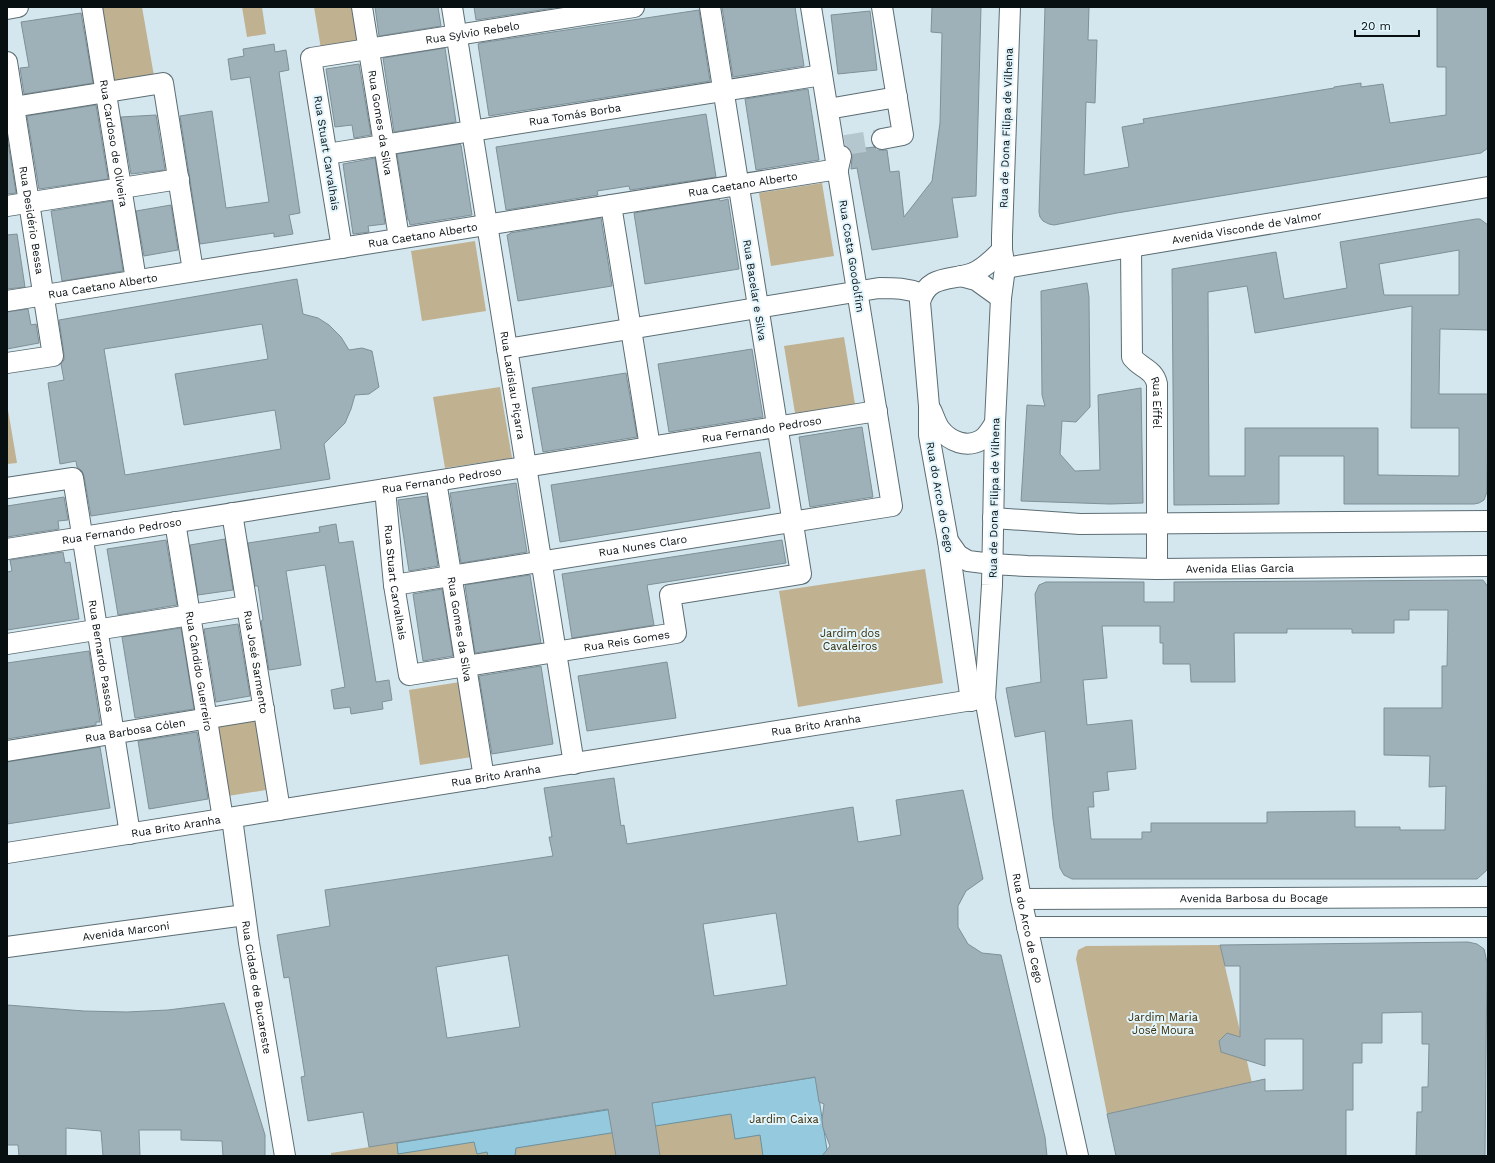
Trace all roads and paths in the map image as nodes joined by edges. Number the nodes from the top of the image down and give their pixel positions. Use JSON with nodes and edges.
{"nodes":[{"id":1,"x":18,"y":7,"type":"edge"},
{"id":2,"x":92,"y":7,"type":"edge"},
{"id":3,"x":362,"y":7,"type":"edge"},
{"id":4,"x":452,"y":7,"type":"edge"},
{"id":5,"x":634,"y":7,"type":"edge"},
{"id":6,"x":710,"y":7,"type":"edge"},
{"id":7,"x":811,"y":7,"type":"edge"},
{"id":8,"x":882,"y":7,"type":"edge"},
{"id":9,"x":1010,"y":7,"type":"edge"},
{"id":10,"x":7,"y":9,"type":"edge"},
{"id":11,"x":456,"y":35,"type":"junction"},
{"id":12,"x":369,"y":49,"type":"junction"},
{"id":13,"x":311,"y":58,"type":"joint"},
{"id":14,"x":7,"y":62,"type":"edge"},
{"id":15,"x":822,"y":75,"type":"junction"},
{"id":16,"x":723,"y":91,"type":"junction"},
{"id":17,"x":106,"y":93,"type":"junction"},
{"id":18,"x":897,"y":97,"type":"junction"},
{"id":19,"x":11,"y":108,"type":"edge"},
{"id":20,"x":828,"y":108,"type":"junction"},
{"id":21,"x":472,"y":131,"type":"junction"},
{"id":22,"x":882,"y":139,"type":"tunnel mouth"},
{"id":23,"x":384,"y":145,"type":"junction"},
{"id":24,"x":845,"y":145,"type":"dead end"},
{"id":25,"x":327,"y":154,"type":"junction"},
{"id":26,"x":838,"y":169,"type":"junction"},
{"id":27,"x":179,"y":179,"type":"junction"},
{"id":28,"x":738,"y":185,"type":"junction"},
{"id":29,"x":1488,"y":187,"type":"edge"},
{"id":30,"x":121,"y":188,"type":"junction"},
{"id":31,"x":30,"y":203,"type":"junction"},
{"id":32,"x":611,"y":205,"type":"junction"},
{"id":33,"x":7,"y":206,"type":"edge"},
{"id":34,"x":487,"y":224,"type":"junction"},
{"id":35,"x":399,"y":238,"type":"junction"},
{"id":36,"x":1130,"y":247,"type":"junction"},
{"id":37,"x":342,"y":248,"type":"junction"},
{"id":38,"x":1004,"y":259,"type":"junction"},
{"id":39,"x":194,"y":271,"type":"junction"},
{"id":40,"x":961,"y":276,"type":"junction"},
{"id":41,"x":136,"y":280,"type":"junction"},
{"id":42,"x":857,"y":291,"type":"junction"},
{"id":43,"x":922,"y":294,"type":"junction"},
{"id":44,"x":44,"y":295,"type":"junction"},
{"id":45,"x":1001,"y":298,"type":"junction"},
{"id":46,"x":7,"y":301,"type":"edge"},
{"id":47,"x":758,"y":307,"type":"junction"},
{"id":48,"x":631,"y":329,"type":"junction"},
{"id":49,"x":507,"y":348,"type":"junction"},
{"id":50,"x":7,"y":363,"type":"edge"},
{"id":51,"x":929,"y":406,"type":"junction"},
{"id":52,"x":876,"y":411,"type":"junction"},
{"id":53,"x":995,"y":423,"type":"junction"},
{"id":54,"x":777,"y":426,"type":"junction"},
{"id":55,"x":650,"y":447,"type":"junction"},
{"id":56,"x":526,"y":466,"type":"junction"},
{"id":57,"x":436,"y":481,"type":"junction"},
{"id":58,"x":7,"y":488,"type":"edge"},
{"id":59,"x":384,"y":489,"type":"junction"},
{"id":60,"x":892,"y":506,"type":"joint"},
{"id":61,"x":232,"y":513,"type":"junction"},
{"id":62,"x":993,"y":518,"type":"junction"},
{"id":63,"x":793,"y":521,"type":"junction"},
{"id":64,"x":1488,"y":521,"type":"edge"},
{"id":65,"x":175,"y":522,"type":"junction"},
{"id":66,"x":1156,"y":523,"type":"junction"},
{"id":67,"x":82,"y":537,"type":"junction"},
{"id":68,"x":948,"y":542,"type":"junction"},
{"id":69,"x":7,"y":549,"type":"edge"},
{"id":70,"x":542,"y":561,"type":"junction"},
{"id":71,"x":992,"y":564,"type":"junction"},
{"id":72,"x":1488,"y":566,"type":"edge"},
{"id":73,"x":1157,"y":570,"type":"junction"},
{"id":74,"x":801,"y":574,"type":"joint"},
{"id":75,"x":452,"y":576,"type":"junction"},
{"id":76,"x":394,"y":585,"type":"junction"},
{"id":77,"x":247,"y":606,"type":"junction"},
{"id":78,"x":190,"y":615,"type":"junction"},
{"id":79,"x":97,"y":629,"type":"junction"},
{"id":80,"x":7,"y":644,"type":"edge"},
{"id":81,"x":556,"y":652,"type":"junction"},
{"id":82,"x":466,"y":666,"type":"junction"},
{"id":83,"x":409,"y":675,"type":"joint"},
{"id":84,"x":978,"y":699,"type":"junction"},
{"id":85,"x":264,"y":709,"type":"junction"},
{"id":86,"x":207,"y":718,"type":"junction"},
{"id":87,"x":113,"y":734,"type":"junction"},
{"id":88,"x":7,"y":751,"type":"edge"},
{"id":89,"x":574,"y":764,"type":"junction"},
{"id":90,"x":484,"y":778,"type":"junction"},
{"id":91,"x":280,"y":810,"type":"junction"},
{"id":92,"x":227,"y":818,"type":"junction"},
{"id":93,"x":130,"y":834,"type":"junction"},
{"id":94,"x":7,"y":854,"type":"edge"},
{"id":95,"x":1488,"y":897,"type":"edge"},
{"id":96,"x":1021,"y":900,"type":"junction"},
{"id":97,"x":245,"y":915,"type":"junction"},
{"id":98,"x":1488,"y":926,"type":"edge"},
{"id":99,"x":1027,"y":927,"type":"junction"},
{"id":100,"x":7,"y":947,"type":"edge"},
{"id":101,"x":285,"y":1156,"type":"edge"},
{"id":102,"x":1078,"y":1156,"type":"edge"}],
"edges":[{"from":1,"to":10,"type":"street"},
{"from":2,"to":17,"type":"street","name":"Rua Cardoso de Oliveira"},
{"from":3,"to":12,"type":"street","name":"Rua Gomes da Silva"},
{"from":4,"to":11,"type":"street","name":"Rua Ladislau Piçarra"},
{"from":5,"to":11,"type":"street","name":"Rua Sylvio Rebelo"},
{"from":6,"to":16,"type":"street","name":"Rua Bacelar e Silva"},
{"from":7,"to":15,"type":"street","name":"Rua Costa Goodolfim"},
{"from":8,"to":18,"type":"street"},
{"from":9,"to":38,"type":"street","name":"Rua de Dona Filipa de Vilhena"},
{"from":11,"to":12,"type":"street","name":"Rua Sylvio Rebelo"},
{"from":11,"to":21,"type":"street","name":"Rua Ladislau Piçarra"},
{"from":12,"to":13,"type":"street","name":"Rua Sylvio Rebelo"},
{"from":12,"to":23,"type":"street","name":"Rua Gomes da Silva"},
{"from":13,"to":25,"type":"street","name":"Rua Stuart Carvalhais"},
{"from":14,"to":19,"type":"street","name":"Rua Desidério Bessa"},
{"from":15,"to":16,"type":"street","name":"Rua Tomás Borba"},
{"from":15,"to":20,"type":"street","name":"Rua Costa Goodolfim"},
{"from":16,"to":21,"type":"street","name":"Rua Tomás Borba"},
{"from":16,"to":28,"type":"street","name":"Rua Bacelar e Silva"},
{"from":17,"to":19,"type":"street"},
{"from":17,"to":27,"type":"street"},
{"from":17,"to":30,"type":"street","name":"Rua Cardoso de Oliveira"},
{"from":18,"to":20,"type":"street"},
{"from":18,"to":22,"type":"street"},
{"from":19,"to":31,"type":"street","name":"Rua Desidério Bessa"},
{"from":20,"to":26,"type":"street","name":"Rua Costa Goodolfim"},
{"from":21,"to":23,"type":"street","name":"Rua Tomás Borba"},
{"from":21,"to":34,"type":"street","name":"Rua Ladislau Piçarra"},
{"from":23,"to":25,"type":"street","name":"Rua Tomás Borba"},
{"from":23,"to":35,"type":"street","name":"Rua Gomes da Silva"},
{"from":24,"to":26,"type":"street"},
{"from":25,"to":37,"type":"street","name":"Rua Stuart Carvalhais"},
{"from":26,"to":28,"type":"street","name":"Rua Caetano Alberto"},
{"from":26,"to":42,"type":"street","name":"Rua Costa Goodolfim"},
{"from":27,"to":30,"type":"street"},
{"from":27,"to":39,"type":"street"},
{"from":28,"to":32,"type":"street","name":"Rua Caetano Alberto"},
{"from":28,"to":47,"type":"street","name":"Rua Bacelar e Silva"},
{"from":29,"to":36,"type":"street","name":"Avenida Visconde de Valmor"},
{"from":30,"to":31,"type":"street"},
{"from":30,"to":41,"type":"street","name":"Rua Cardoso de Oliveira"},
{"from":31,"to":33,"type":"street"},
{"from":31,"to":44,"type":"street","name":"Rua Desidério Bessa"},
{"from":32,"to":34,"type":"street","name":"Rua Caetano Alberto"},
{"from":32,"to":48,"type":"street"},
{"from":34,"to":35,"type":"street","name":"Rua Caetano Alberto"},
{"from":34,"to":49,"type":"street","name":"Rua Ladislau Piçarra"},
{"from":35,"to":37,"type":"street","name":"Rua Caetano Alberto"},
{"from":36,"to":38,"type":"street","name":"Avenida Visconde de Valmor"},
{"from":36,"to":66,"type":"street","name":"Rua Eiffel"},
{"from":37,"to":39,"type":"street","name":"Rua Caetano Alberto"},
{"from":38,"to":40,"type":"street"},
{"from":38,"to":45,"type":"street","name":"Rua de Dona Filipa de Vilhena"},
{"from":39,"to":41,"type":"street","name":"Rua Caetano Alberto"},
{"from":40,"to":43,"type":"street"},
{"from":40,"to":45,"type":"street"},
{"from":41,"to":44,"type":"street","name":"Rua Caetano Alberto"},
{"from":42,"to":43,"type":"street"},
{"from":42,"to":47,"type":"street"},
{"from":42,"to":52,"type":"street","name":"Rua Costa Goodolfim"},
{"from":43,"to":51,"type":"street","name":"Rua do Arco do Cego"},
{"from":44,"to":46,"type":"street","name":"Rua Caetano Alberto"},
{"from":44,"to":50,"type":"street","name":"Rua Desidério Bessa"},
{"from":45,"to":53,"type":"street","name":"Rua de Dona Filipa de Vilhena"},
{"from":47,"to":48,"type":"street"},
{"from":47,"to":54,"type":"street","name":"Rua Bacelar e Silva"},
{"from":48,"to":49,"type":"street"},
{"from":48,"to":55,"type":"street"},
{"from":49,"to":56,"type":"street","name":"Rua Ladislau Piçarra"},
{"from":51,"to":53,"type":"street"},
{"from":51,"to":68,"type":"street","name":"Rua do Arco do Cego"},
{"from":52,"to":54,"type":"street","name":"Rua Fernando Pedroso"},
{"from":52,"to":60,"type":"street","name":"Rua Costa Goodolfim"},
{"from":53,"to":62,"type":"street","name":"Rua de Dona Filipa de Vilhena"},
{"from":54,"to":55,"type":"street","name":"Rua Fernando Pedroso"},
{"from":54,"to":63,"type":"street","name":"Rua Bacelar e Silva"},
{"from":55,"to":56,"type":"street","name":"Rua Fernando Pedroso"},
{"from":56,"to":57,"type":"street","name":"Rua Fernando Pedroso"},
{"from":56,"to":70,"type":"street","name":"Rua Ladislau Piçarra"},
{"from":57,"to":59,"type":"street","name":"Rua Fernando Pedroso"},
{"from":57,"to":75,"type":"street","name":"Rua Gomes da Silva"},
{"from":58,"to":67,"type":"street","name":"Rua Bernardo Passos"},
{"from":59,"to":61,"type":"street","name":"Rua Fernando Pedroso"},
{"from":59,"to":76,"type":"street","name":"Rua Stuart Carvalhais"},
{"from":60,"to":63,"type":"street","name":"Rua Nunes Claro"},
{"from":61,"to":65,"type":"street","name":"Rua Fernando Pedroso"},
{"from":61,"to":77,"type":"street","name":"Rua José Sarmento"},
{"from":62,"to":66,"type":"street"},
{"from":62,"to":71,"type":"street","name":"Rua de Dona Filipa de Vilhena"},
{"from":63,"to":70,"type":"street","name":"Rua Nunes Claro"},
{"from":63,"to":74,"type":"street","name":"Rua Bacelar e Silva"},
{"from":64,"to":66,"type":"street"},
{"from":65,"to":67,"type":"street","name":"Rua Fernando Pedroso"},
{"from":65,"to":78,"type":"street","name":"Rua Cândido Guerreiro"},
{"from":66,"to":73,"type":"street","name":"Rua Eiffel"},
{"from":67,"to":69,"type":"street","name":"Rua Fernando Pedroso"},
{"from":67,"to":79,"type":"street","name":"Rua Bernardo Passos"},
{"from":68,"to":71,"type":"street","name":"Avenida Elias Garcia"},
{"from":68,"to":84,"type":"street","name":"Rua do Arco do Cego"},
{"from":70,"to":75,"type":"street","name":"Rua Nunes Claro"},
{"from":70,"to":81,"type":"street","name":"Rua Ladislau Piçarra"},
{"from":71,"to":73,"type":"street","name":"Avenida Elias Garcia"},
{"from":71,"to":84,"type":"street","name":"Rua de Dona Filipa de Vilhena"},
{"from":72,"to":73,"type":"street","name":"Avenida Elias Garcia"},
{"from":74,"to":81,"type":"street","name":"Rua Reis Gomes"},
{"from":75,"to":76,"type":"street","name":"Rua Nunes Claro"},
{"from":75,"to":82,"type":"street","name":"Rua Gomes da Silva"},
{"from":76,"to":83,"type":"street","name":"Rua Stuart Carvalhais"},
{"from":77,"to":78,"type":"street"},
{"from":77,"to":85,"type":"street","name":"Rua José Sarmento"},
{"from":78,"to":79,"type":"street"},
{"from":78,"to":86,"type":"street","name":"Rua Cândido Guerreiro"},
{"from":79,"to":80,"type":"street"},
{"from":79,"to":87,"type":"street","name":"Rua Bernardo Passos"},
{"from":81,"to":82,"type":"street","name":"Rua Reis Gomes"},
{"from":81,"to":89,"type":"street","name":"Rua Ladislau Piçarra"},
{"from":82,"to":83,"type":"street","name":"Rua Reis Gomes"},
{"from":82,"to":90,"type":"street","name":"Rua Gomes da Silva"},
{"from":84,"to":89,"type":"street","name":"Rua Brito Aranha"},
{"from":84,"to":96,"type":"street","name":"Rua do Arco de Cego"},
{"from":85,"to":86,"type":"street","name":"Rua Barbosa Cólen"},
{"from":85,"to":91,"type":"street","name":"Rua José Sarmento"},
{"from":86,"to":87,"type":"street","name":"Rua Barbosa Cólen"},
{"from":86,"to":92,"type":"street","name":"Rua Cândido Guerreiro"},
{"from":87,"to":88,"type":"street","name":"Rua Barbosa Cólen"},
{"from":87,"to":93,"type":"street","name":"Rua Bernardo Passos"},
{"from":89,"to":90,"type":"street","name":"Rua Brito Aranha"},
{"from":90,"to":91,"type":"street","name":"Rua Brito Aranha"},
{"from":91,"to":92,"type":"street","name":"Rua Brito Aranha"},
{"from":92,"to":93,"type":"street","name":"Rua Brito Aranha"},
{"from":92,"to":97,"type":"street","name":"Rua Cidade de Bucareste"},
{"from":93,"to":94,"type":"street","name":"Rua Brito Aranha"},
{"from":95,"to":96,"type":"street","name":"Avenida Barbosa du Bocage"},
{"from":96,"to":99,"type":"street","name":"Rua do Arco de Cego"},
{"from":97,"to":100,"type":"street","name":"Avenida Marconi"},
{"from":97,"to":101,"type":"street","name":"Rua Cidade de Bucareste"},
{"from":98,"to":99,"type":"street"},
{"from":99,"to":102,"type":"street","name":"Rua do Arco de Cego"}]}
